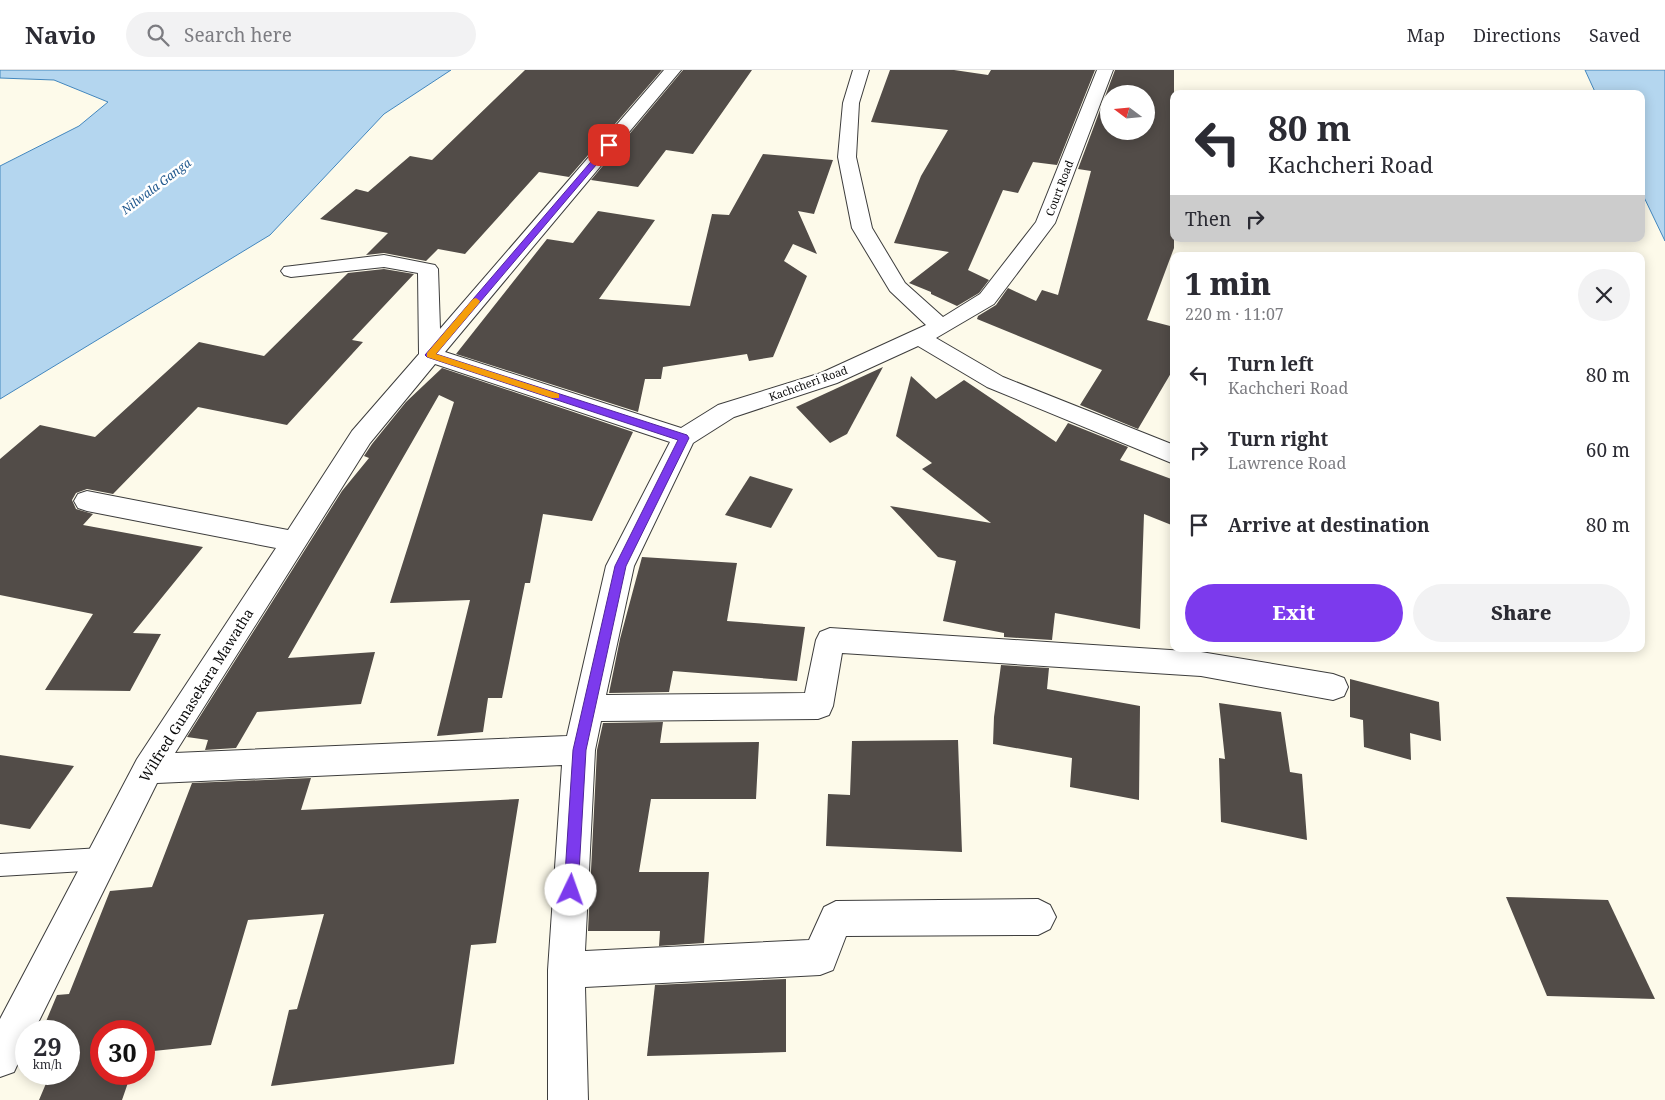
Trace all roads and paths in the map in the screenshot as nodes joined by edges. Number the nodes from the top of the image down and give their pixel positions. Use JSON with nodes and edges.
{"nodes":[{"id":1,"x":673,"y":70,"type":"edge"},
{"id":2,"x":861,"y":70,"type":"edge"},
{"id":3,"x":1105,"y":70,"type":"edge"},
{"id":4,"x":291,"y":271,"type":"dead end"},
{"id":5,"x":940,"y":327,"type":"junction"},
{"id":6,"x":920,"y":336,"type":"junction"},
{"id":7,"x":430,"y":355,"type":"junction"},
{"id":8,"x":684,"y":438,"type":"junction"},
{"id":9,"x":1170,"y":453,"type":"edge"},
{"id":10,"x":87,"y":501,"type":"dead end"},
{"id":11,"x":294,"y":540,"type":"junction"},
{"id":12,"x":1333,"y":687,"type":"dead end"},
{"id":13,"x":588,"y":708,"type":"junction"},
{"id":14,"x":579,"y":750,"type":"junction"},
{"id":15,"x":148,"y":769,"type":"junction"},
{"id":16,"x":101,"y":859,"type":"junction"},
{"id":17,"x":0,"y":865,"type":"edge"},
{"id":18,"x":1038,"y":917,"type":"dead end"},
{"id":19,"x":566,"y":970,"type":"junction"},
{"id":20,"x":3,"y":1046,"type":"edge"},
{"id":21,"x":568,"y":1100,"type":"edge"}],
"edges":[{"from":1,"to":7,"type":"street","name":"Wilfred Gunasekara Mawatha"},
{"from":2,"to":5,"type":"street"},
{"from":3,"to":5,"type":"street","name":"Court Road"},
{"from":4,"to":7,"type":"street"},
{"from":5,"to":6,"type":"street","name":"Kachcheri Road"},
{"from":6,"to":8,"type":"street","name":"Kachcheri Road"},
{"from":6,"to":9,"type":"street"},
{"from":7,"to":8,"type":"street"},
{"from":7,"to":11,"type":"street","name":"Wilfred Gunasekara Mawatha"},
{"from":8,"to":13,"type":"street"},
{"from":10,"to":11,"type":"street"},
{"from":11,"to":15,"type":"street","name":"Wilfred Gunasekara Mawatha"},
{"from":12,"to":13,"type":"street"},
{"from":13,"to":14,"type":"street"},
{"from":14,"to":15,"type":"street"},
{"from":14,"to":19,"type":"street"},
{"from":15,"to":16,"type":"street","name":"Wilfred Gunasekara Mawatha"},
{"from":16,"to":17,"type":"lane"},
{"from":16,"to":20,"type":"street","name":"Wilfred Gunasekara Mawatha"},
{"from":18,"to":19,"type":"street"},
{"from":19,"to":21,"type":"street"}]}
